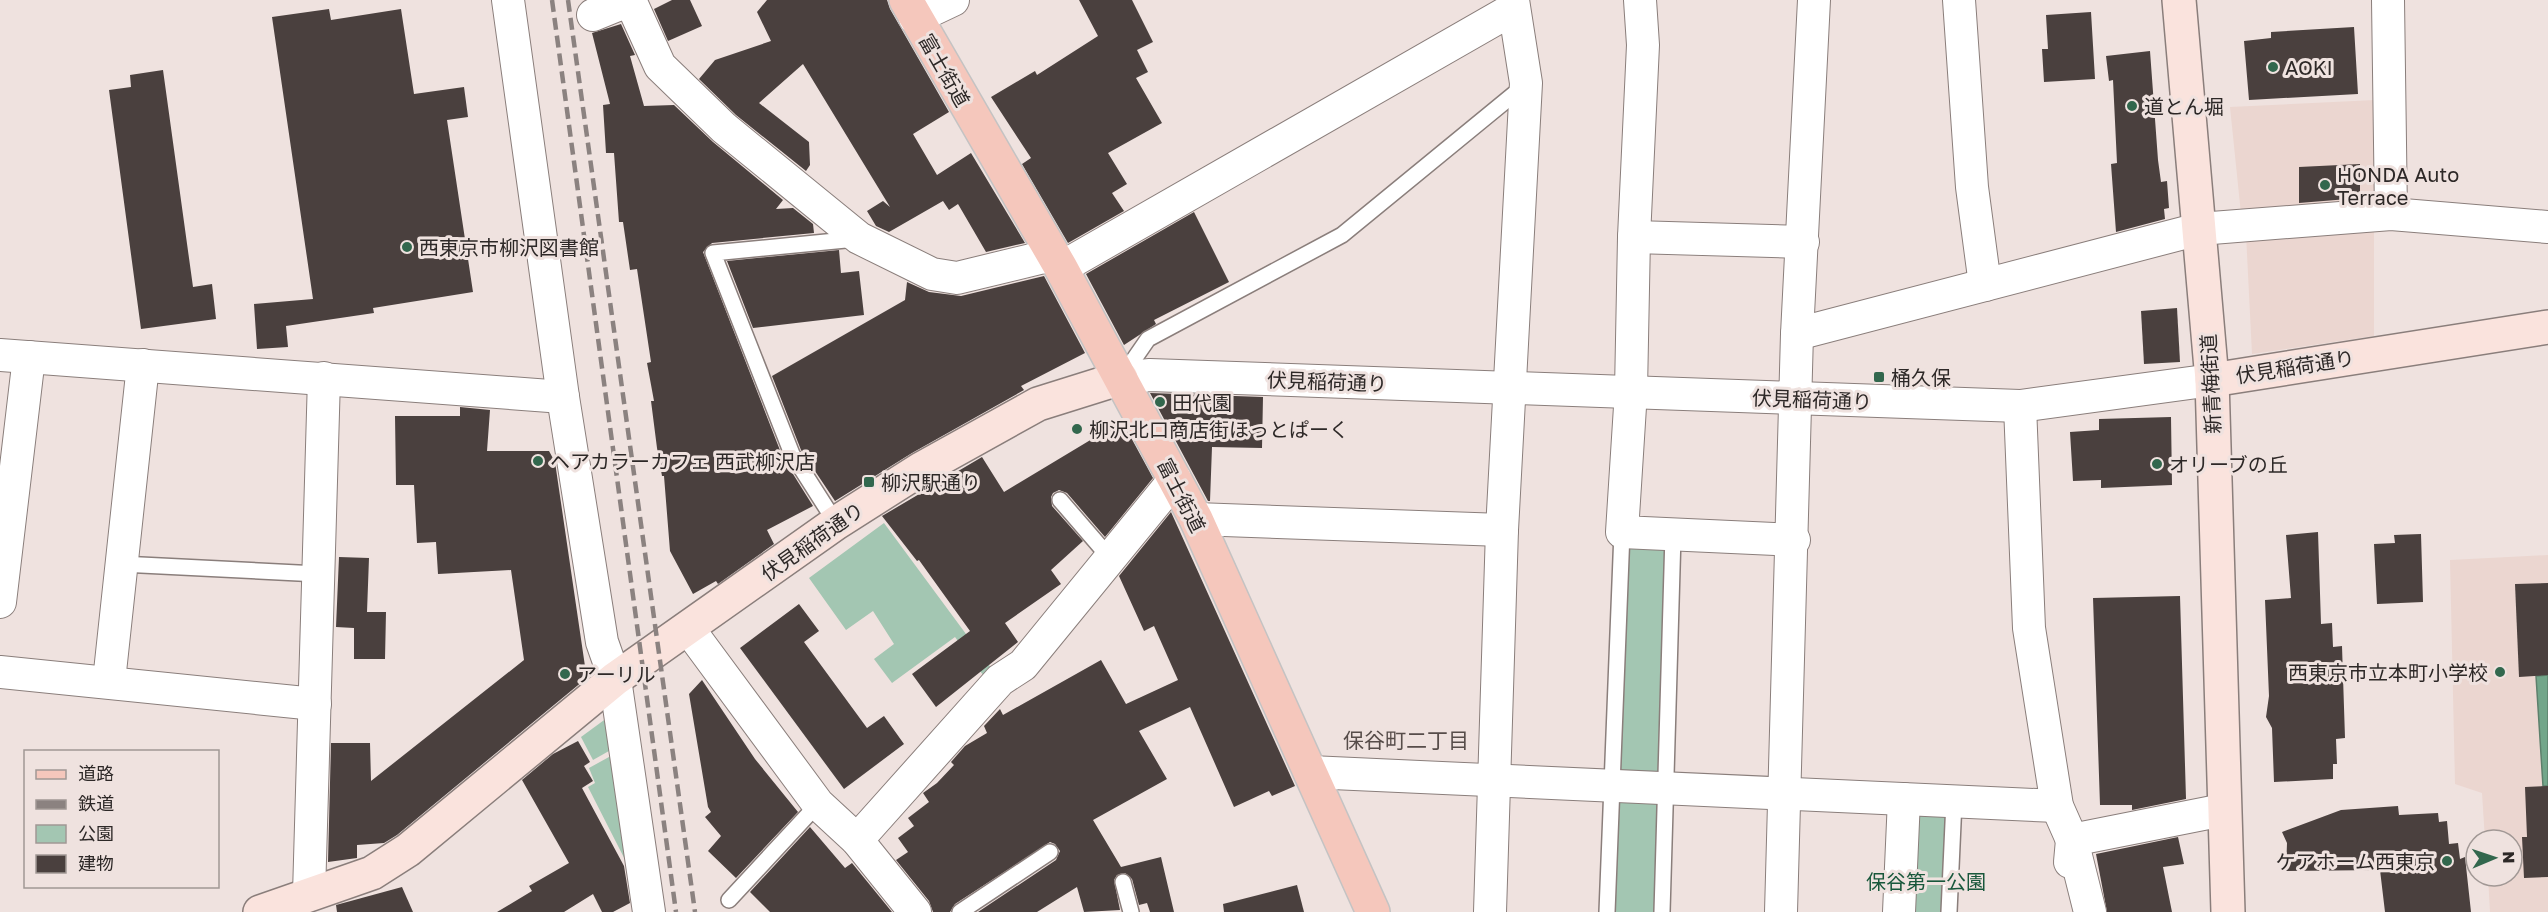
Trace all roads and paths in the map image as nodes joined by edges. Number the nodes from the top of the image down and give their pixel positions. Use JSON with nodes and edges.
{"nodes":[{"id":1,"x":508,"y":0,"type":"edge"},
{"id":2,"x":953,"y":0,"type":"edge"},
{"id":3,"x":1640,"y":0,"type":"edge"},
{"id":4,"x":1814,"y":0,"type":"edge"},
{"id":5,"x":1959,"y":0,"type":"edge"},
{"id":6,"x":2180,"y":0,"type":"edge"},
{"id":7,"x":2388,"y":0,"type":"edge"},
{"id":8,"x":1513,"y":4,"type":"edge"},
{"id":9,"x":592,"y":8,"type":"edge"},
{"id":10,"x":910,"y":9,"type":"edge"},
{"id":11,"x":1526,"y":83,"type":"junction"},
{"id":12,"x":2391,"y":214,"type":"junction"},
{"id":13,"x":2548,"y":226,"type":"edge"},
{"id":14,"x":2199,"y":229,"type":"junction"},
{"id":15,"x":1634,"y":237,"type":"junction"},
{"id":16,"x":860,"y":238,"type":"junction"},
{"id":17,"x":1803,"y":242,"type":"junction"},
{"id":18,"x":1062,"y":259,"type":"junction"},
{"id":19,"x":1984,"y":285,"type":"junction"},
{"id":20,"x":2548,"y":327,"type":"edge"},
{"id":21,"x":1797,"y":334,"type":"junction"},
{"id":22,"x":14,"y":356,"type":"edge"},
{"id":23,"x":143,"y":365,"type":"junction"},
{"id":24,"x":324,"y":378,"type":"junction"},
{"id":25,"x":1120,"y":378,"type":"junction"},
{"id":26,"x":2212,"y":380,"type":"junction"},
{"id":27,"x":1510,"y":388,"type":"junction"},
{"id":28,"x":1631,"y":391,"type":"junction"},
{"id":29,"x":563,"y":397,"type":"junction"},
{"id":30,"x":1798,"y":399,"type":"junction"},
{"id":31,"x":2020,"y":406,"type":"junction"},
{"id":32,"x":1174,"y":479,"type":"junction"},
{"id":33,"x":1060,"y":500,"type":"dead end"},
{"id":34,"x":1196,"y":519,"type":"junction"},
{"id":35,"x":836,"y":523,"type":"junction"},
{"id":36,"x":1502,"y":530,"type":"junction"},
{"id":37,"x":1622,"y":532,"type":"junction"},
{"id":38,"x":1673,"y":535,"type":"junction"},
{"id":39,"x":1794,"y":540,"type":"junction"},
{"id":40,"x":1110,"y":558,"type":"junction"},
{"id":41,"x":121,"y":564,"type":"junction"},
{"id":42,"x":318,"y":574,"type":"junction"},
{"id":43,"x":0,"y":602,"type":"edge"},
{"id":44,"x":688,"y":628,"type":"junction"},
{"id":45,"x":0,"y":672,"type":"edge"},
{"id":46,"x":615,"y":679,"type":"junction"},
{"id":47,"x":109,"y":681,"type":"junction"},
{"id":48,"x":315,"y":704,"type":"junction"},
{"id":49,"x":1310,"y":772,"type":"junction"},
{"id":50,"x":1495,"y":780,"type":"junction"},
{"id":51,"x":1612,"y":785,"type":"junction"},
{"id":52,"x":1666,"y":788,"type":"junction"},
{"id":53,"x":1786,"y":793,"type":"junction"},
{"id":54,"x":1904,"y":799,"type":"junction"},
{"id":55,"x":1954,"y":801,"type":"junction"},
{"id":56,"x":818,"y":804,"type":"junction"},
{"id":57,"x":2057,"y":806,"type":"junction"},
{"id":58,"x":2223,"y":810,"type":"junction"},
{"id":59,"x":857,"y":840,"type":"junction"},
{"id":60,"x":2072,"y":840,"type":"junction"},
{"id":61,"x":1050,"y":852,"type":"dead end"},
{"id":62,"x":1123,"y":882,"type":"dead end"},
{"id":63,"x":309,"y":894,"type":"junction"},
{"id":64,"x":729,"y":900,"type":"dead end"},
{"id":65,"x":260,"y":912,"type":"edge"},
{"id":66,"x":649,"y":912,"type":"edge"},
{"id":67,"x":915,"y":912,"type":"edge"},
{"id":68,"x":960,"y":912,"type":"edge"},
{"id":69,"x":1131,"y":912,"type":"edge"},
{"id":70,"x":1373,"y":912,"type":"edge"},
{"id":71,"x":1490,"y":912,"type":"edge"},
{"id":72,"x":1607,"y":912,"type":"edge"},
{"id":73,"x":1662,"y":912,"type":"edge"},
{"id":74,"x":1781,"y":912,"type":"edge"},
{"id":75,"x":1899,"y":912,"type":"edge"},
{"id":76,"x":1950,"y":912,"type":"edge"},
{"id":77,"x":2068,"y":912,"type":"edge"},
{"id":78,"x":2090,"y":912,"type":"edge"},
{"id":79,"x":2228,"y":912,"type":"edge"}],
"edges":[{"from":1,"to":29,"type":"street"},
{"from":2,"to":10,"type":"street"},
{"from":3,"to":15,"type":"street"},
{"from":4,"to":17,"type":"street"},
{"from":5,"to":19,"type":"street"},
{"from":6,"to":14,"type":"street","name":"新青梅街道"},
{"from":7,"to":12,"type":"street"},
{"from":8,"to":11,"type":"street"},
{"from":8,"to":18,"type":"street"},
{"from":9,"to":16,"type":"street"},
{"from":10,"to":18,"type":"main road","name":"富士街道"},
{"from":11,"to":25,"type":"lane"},
{"from":11,"to":27,"type":"street"},
{"from":12,"to":13,"type":"street"},
{"from":12,"to":14,"type":"street"},
{"from":14,"to":19,"type":"street"},
{"from":14,"to":26,"type":"street","name":"新青梅街道"},
{"from":15,"to":17,"type":"street"},
{"from":15,"to":28,"type":"street"},
{"from":16,"to":18,"type":"street"},
{"from":16,"to":35,"type":"lane"},
{"from":17,"to":21,"type":"street"},
{"from":18,"to":25,"type":"main road","name":"富士街道"},
{"from":19,"to":21,"type":"street"},
{"from":20,"to":26,"type":"street","name":"伏見稲荷通り"},
{"from":21,"to":30,"type":"street"},
{"from":22,"to":23,"type":"street"},
{"from":22,"to":43,"type":"street"},
{"from":23,"to":24,"type":"street"},
{"from":23,"to":41,"type":"street"},
{"from":24,"to":29,"type":"street"},
{"from":24,"to":42,"type":"street"},
{"from":25,"to":27,"type":"street","name":"伏見稲荷通り"},
{"from":25,"to":32,"type":"main road","name":"富士街道"},
{"from":25,"to":35,"type":"street","name":"伏見稲荷通り"},
{"from":26,"to":31,"type":"street","name":"伏見稲荷通り"},
{"from":26,"to":58,"type":"street","name":"新青梅街道"},
{"from":27,"to":28,"type":"street","name":"伏見稲荷通り"},
{"from":27,"to":36,"type":"street"},
{"from":28,"to":30,"type":"street","name":"伏見稲荷通り"},
{"from":28,"to":37,"type":"street"},
{"from":29,"to":46,"type":"street"},
{"from":30,"to":31,"type":"street","name":"伏見稲荷通り"},
{"from":30,"to":39,"type":"street"},
{"from":31,"to":57,"type":"street"},
{"from":32,"to":34,"type":"main road","name":"富士街道"},
{"from":32,"to":40,"type":"street"},
{"from":33,"to":40,"type":"lane"},
{"from":34,"to":36,"type":"street"},
{"from":34,"to":49,"type":"main road","name":"富士街道"},
{"from":35,"to":44,"type":"street","name":"伏見稲荷通り"},
{"from":36,"to":50,"type":"street"},
{"from":37,"to":38,"type":"street"},
{"from":37,"to":51,"type":"lane"},
{"from":38,"to":39,"type":"street"},
{"from":38,"to":52,"type":"lane"},
{"from":39,"to":53,"type":"street"},
{"from":40,"to":59,"type":"street"},
{"from":41,"to":42,"type":"lane"},
{"from":41,"to":47,"type":"street"},
{"from":42,"to":48,"type":"street"},
{"from":44,"to":46,"type":"street","name":"伏見稲荷通り"},
{"from":44,"to":56,"type":"street"},
{"from":45,"to":47,"type":"street"},
{"from":46,"to":63,"type":"street","name":"伏見稲荷通り"},
{"from":46,"to":66,"type":"street"},
{"from":47,"to":48,"type":"street"},
{"from":48,"to":63,"type":"street"},
{"from":49,"to":50,"type":"street"},
{"from":49,"to":70,"type":"main road","name":"富士街道"},
{"from":50,"to":51,"type":"street"},
{"from":50,"to":71,"type":"street"},
{"from":51,"to":52,"type":"street"},
{"from":51,"to":72,"type":"lane"},
{"from":52,"to":53,"type":"street"},
{"from":52,"to":73,"type":"lane"},
{"from":53,"to":54,"type":"street"},
{"from":53,"to":74,"type":"street"},
{"from":54,"to":55,"type":"street"},
{"from":54,"to":75,"type":"street"},
{"from":55,"to":57,"type":"street"},
{"from":55,"to":76,"type":"lane"},
{"from":56,"to":59,"type":"street"},
{"from":56,"to":64,"type":"lane"},
{"from":57,"to":60,"type":"street"},
{"from":58,"to":60,"type":"street"},
{"from":58,"to":79,"type":"street","name":"新青梅街道"},
{"from":59,"to":67,"type":"street"},
{"from":60,"to":77,"type":"street"},
{"from":60,"to":78,"type":"street"},
{"from":61,"to":68,"type":"lane"},
{"from":62,"to":69,"type":"lane"},
{"from":63,"to":65,"type":"street","name":"伏見稲荷通り"}]}
